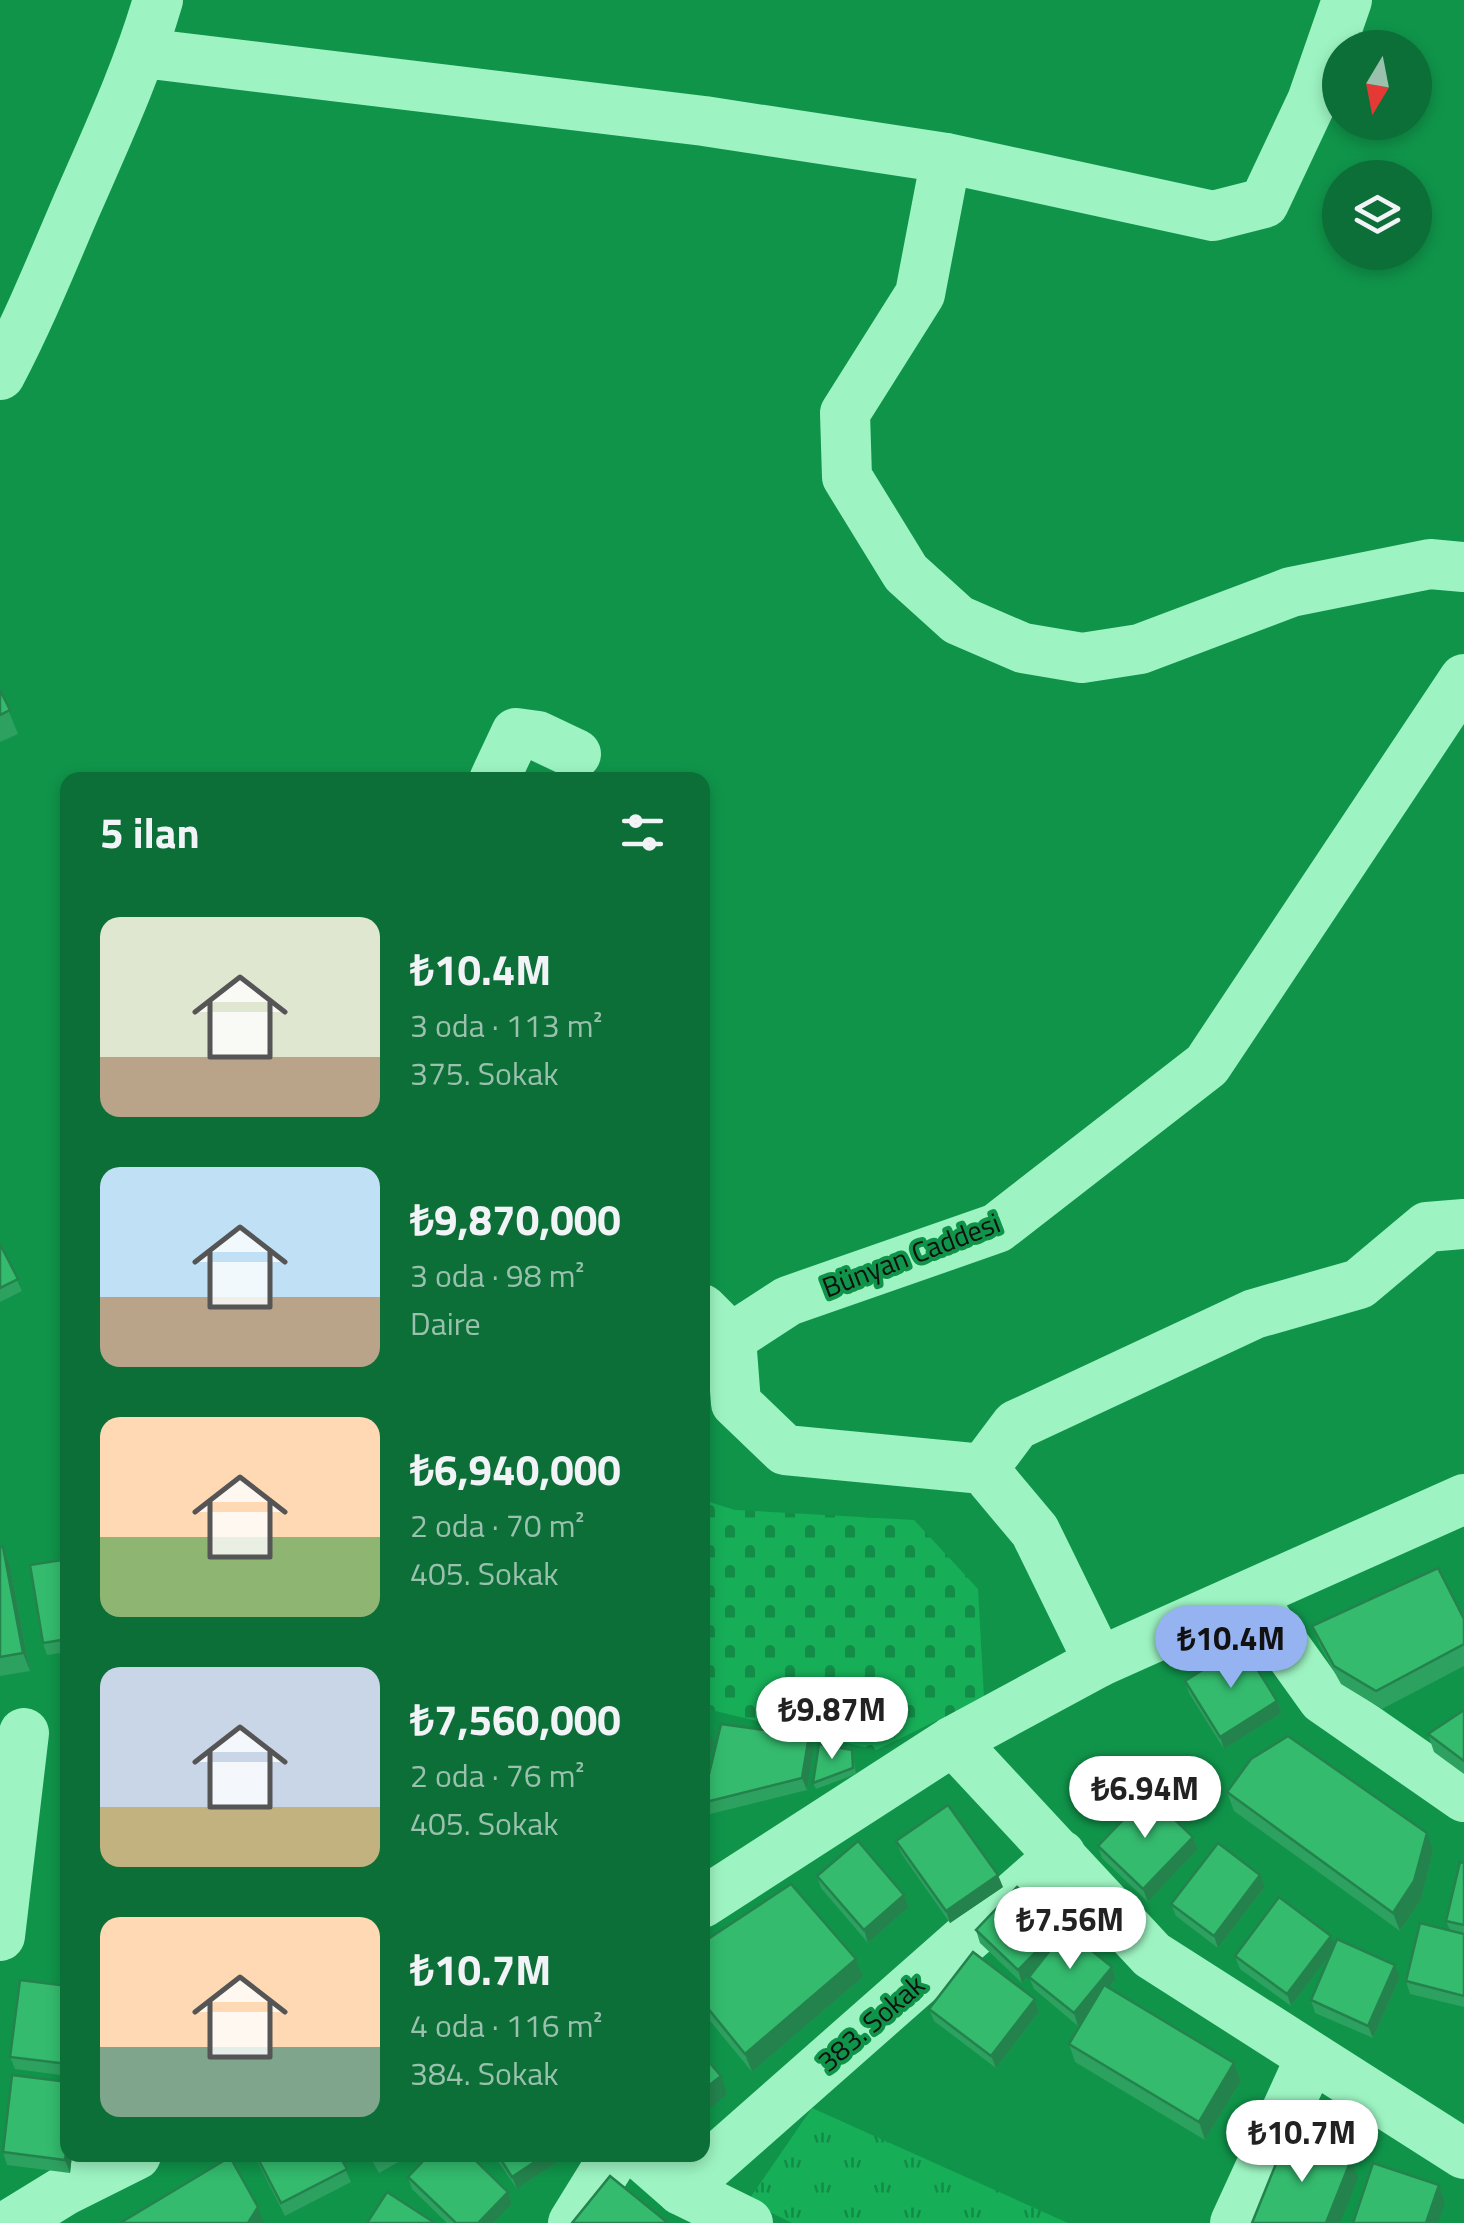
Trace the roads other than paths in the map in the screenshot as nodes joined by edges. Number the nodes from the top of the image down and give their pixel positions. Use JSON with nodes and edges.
{"nodes":[{"id":1,"x":158,"y":0,"type":"edge"},
{"id":2,"x":1347,"y":0,"type":"edge"},
{"id":3,"x":142,"y":54,"type":"junction"},
{"id":4,"x":946,"y":158,"type":"junction"},
{"id":5,"x":0,"y":374,"type":"edge"},
{"id":6,"x":1464,"y":567,"type":"edge"},
{"id":7,"x":1464,"y":680,"type":"edge"},
{"id":8,"x":576,"y":754,"type":"dead end"},
{"id":9,"x":498,"y":772,"type":"edge"},
{"id":10,"x":1464,"y":1224,"type":"edge"},
{"id":11,"x":717,"y":1324,"type":"edge"},
{"id":12,"x":984,"y":1469,"type":"junction"},
{"id":13,"x":1464,"y":1498,"type":"edge"},
{"id":14,"x":1250,"y":1597,"type":"junction"},
{"id":15,"x":1099,"y":1662,"type":"junction"},
{"id":16,"x":30,"y":1731,"type":"edge"},
{"id":17,"x":952,"y":1741,"type":"junction"},
{"id":18,"x":1464,"y":1796,"type":"edge"},
{"id":19,"x":1060,"y":1855,"type":"junction"},
{"id":20,"x":715,"y":1881,"type":"edge"},
{"id":21,"x":0,"y":1936,"type":"edge"},
{"id":22,"x":1311,"y":2057,"type":"junction"},
{"id":23,"x":1464,"y":2152,"type":"edge"},
{"id":24,"x":123,"y":2162,"type":"edge"},
{"id":25,"x":611,"y":2162,"type":"edge"},
{"id":26,"x":649,"y":2162,"type":"edge"},
{"id":27,"x":681,"y":2190,"type":"junction"},
{"id":28,"x":12,"y":2223,"type":"edge"},
{"id":29,"x":573,"y":2223,"type":"edge"},
{"id":30,"x":748,"y":2223,"type":"edge"},
{"id":31,"x":1234,"y":2223,"type":"edge"}],
"edges":[{"from":1,"to":3,"type":"street"},
{"from":2,"to":4,"type":"street"},
{"from":3,"to":4,"type":"street"},
{"from":3,"to":5,"type":"street"},
{"from":4,"to":6,"type":"street"},
{"from":7,"to":11,"type":"street","name":"Bünyan Caddesi"},
{"from":8,"to":9,"type":"street"},
{"from":10,"to":12,"type":"street"},
{"from":11,"to":12,"type":"street","name":"Bünyan Caddesi"},
{"from":12,"to":15,"type":"street"},
{"from":13,"to":14,"type":"street"},
{"from":14,"to":15,"type":"street"},
{"from":14,"to":18,"type":"street"},
{"from":15,"to":17,"type":"street"},
{"from":16,"to":21,"type":"street"},
{"from":17,"to":19,"type":"street"},
{"from":17,"to":20,"type":"street"},
{"from":19,"to":22,"type":"street"},
{"from":19,"to":27,"type":"street","name":"383. Sokak"},
{"from":22,"to":23,"type":"street"},
{"from":22,"to":31,"type":"street"},
{"from":24,"to":28,"type":"street"},
{"from":25,"to":29,"type":"street"},
{"from":26,"to":27,"type":"street"},
{"from":27,"to":30,"type":"street"}]}
